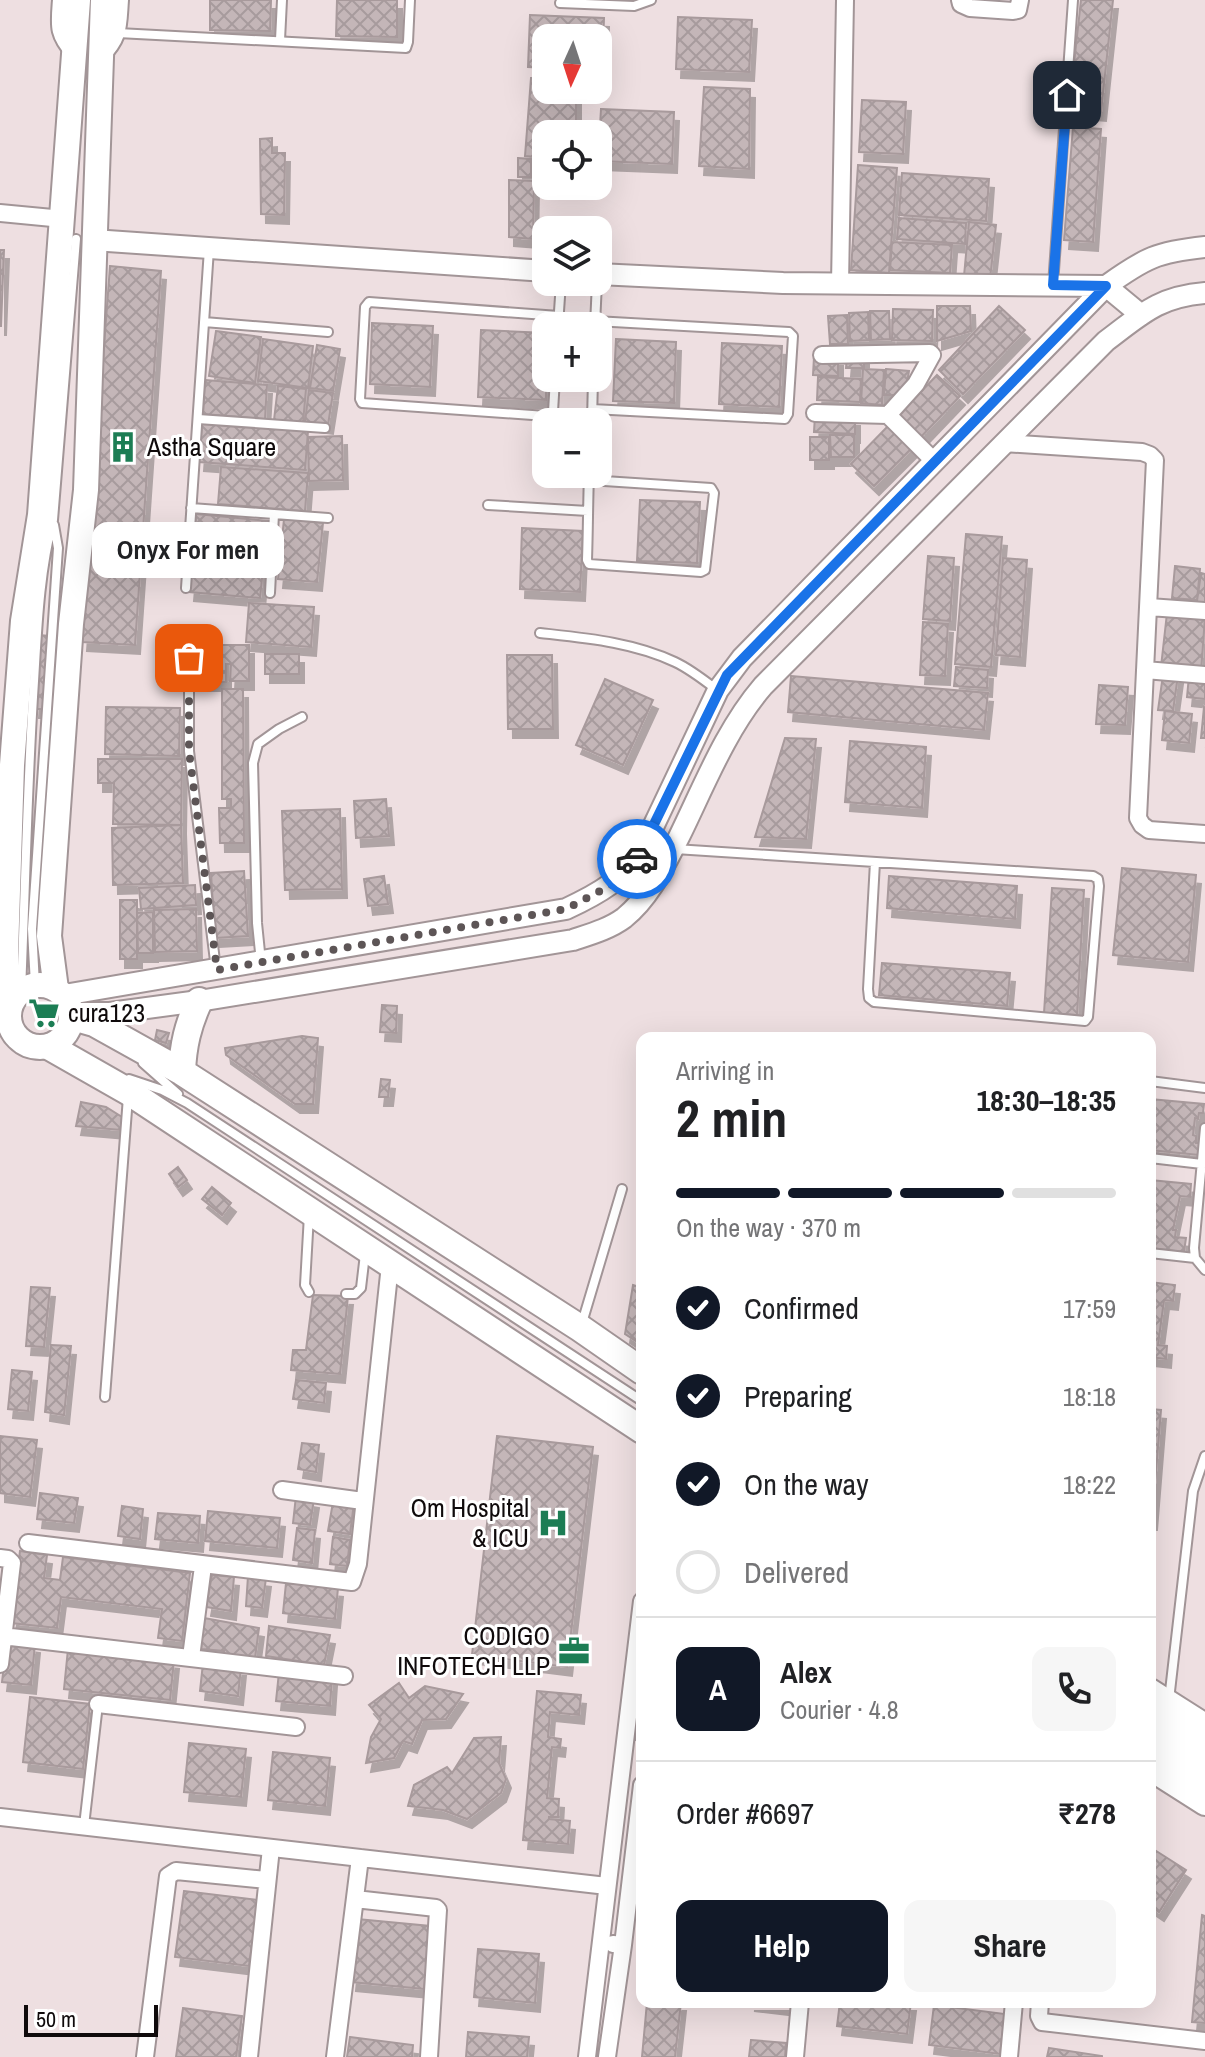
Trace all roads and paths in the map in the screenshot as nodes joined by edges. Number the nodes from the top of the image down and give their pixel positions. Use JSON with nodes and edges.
{"nodes":[{"id":1,"x":61,"y":0,"type":"edge"},
{"id":2,"x":78,"y":0,"type":"edge"},
{"id":3,"x":103,"y":0,"type":"edge"},
{"id":4,"x":120,"y":0,"type":"edge"},
{"id":5,"x":282,"y":0,"type":"edge"},
{"id":6,"x":410,"y":0,"type":"edge"},
{"id":7,"x":651,"y":0,"type":"edge"},
{"id":8,"x":845,"y":0,"type":"edge"},
{"id":9,"x":960,"y":0,"type":"edge"},
{"id":10,"x":1020,"y":0,"type":"edge"},
{"id":11,"x":1073,"y":0,"type":"edge"},
{"id":12,"x":560,"y":3,"type":"dead end"},
{"id":13,"x":118,"y":33,"type":"junction"},
{"id":14,"x":280,"y":40,"type":"junction"},
{"id":15,"x":75,"y":54,"type":"junction"},
{"id":16,"x":100,"y":57,"type":"junction"},
{"id":17,"x":0,"y":213,"type":"edge"},
{"id":18,"x":73,"y":234,"type":"junction"},
{"id":19,"x":1205,"y":247,"type":"edge"},
{"id":20,"x":209,"y":249,"type":"junction"},
{"id":21,"x":532,"y":270,"type":"edge"},
{"id":22,"x":612,"y":275,"type":"edge"},
{"id":23,"x":840,"y":284,"type":"junction"},
{"id":24,"x":1053,"y":285,"type":"junction"},
{"id":25,"x":1106,"y":286,"type":"junction"},
{"id":26,"x":1205,"y":293,"type":"edge"},
{"id":27,"x":532,"y":314,"type":"edge"},
{"id":28,"x":1141,"y":315,"type":"junction"},
{"id":29,"x":204,"y":322,"type":"junction"},
{"id":30,"x":612,"y":325,"type":"edge"},
{"id":31,"x":328,"y":332,"type":"dead end"},
{"id":32,"x":822,"y":355,"type":"dead end"},
{"id":33,"x":554,"y":392,"type":"edge"},
{"id":34,"x":612,"y":410,"type":"edge"},
{"id":35,"x":815,"y":413,"type":"dead end"},
{"id":36,"x":888,"y":415,"type":"junction"},
{"id":37,"x":198,"y":419,"type":"junction"},
{"id":38,"x":325,"y":428,"type":"dead end"},
{"id":39,"x":1003,"y":443,"type":"junction"},
{"id":40,"x":935,"y":462,"type":"junction"},
{"id":41,"x":612,"y":479,"type":"edge"},
{"id":42,"x":589,"y":488,"type":"edge"},
{"id":43,"x":488,"y":505,"type":"dead end"},
{"id":44,"x":191,"y":508,"type":"junction"},
{"id":45,"x":588,"y":511,"type":"junction"},
{"id":46,"x":274,"y":514,"type":"junction"},
{"id":47,"x":328,"y":518,"type":"dead end"},
{"id":48,"x":53,"y":520,"type":"junction"},
{"id":49,"x":186,"y":588,"type":"dead end"},
{"id":50,"x":270,"y":593,"type":"dead end"},
{"id":51,"x":1149,"y":607,"type":"junction"},
{"id":52,"x":1205,"y":611,"type":"edge"},
{"id":53,"x":540,"y":633,"type":"dead end"},
{"id":54,"x":189,"y":658,"type":"dead end"},
{"id":55,"x":1145,"y":670,"type":"junction"},
{"id":56,"x":1205,"y":675,"type":"edge"},
{"id":57,"x":718,"y":690,"type":"junction"},
{"id":58,"x":302,"y":717,"type":"dead end"},
{"id":59,"x":6,"y":769,"type":"edge"},
{"id":60,"x":1205,"y":834,"type":"edge"},
{"id":61,"x":673,"y":848,"type":"junction"},
{"id":62,"x":875,"y":862,"type":"junction"},
{"id":63,"x":308,"y":954,"type":"junction"},
{"id":64,"x":261,"y":962,"type":"junction"},
{"id":65,"x":217,"y":970,"type":"junction"},
{"id":66,"x":313,"y":983,"type":"junction"},
{"id":67,"x":38,"y":1001,"type":"edge"},
{"id":68,"x":199,"y":1001,"type":"junction"},
{"id":69,"x":105,"y":1029,"type":"junction"},
{"id":70,"x":8,"y":1038,"type":"edge"},
{"id":71,"x":50,"y":1047,"type":"junction"},
{"id":72,"x":90,"y":1068,"type":"junction"},
{"id":73,"x":182,"y":1072,"type":"junction"},
{"id":74,"x":1156,"y":1082,"type":"edge"},
{"id":75,"x":1205,"y":1088,"type":"edge"},
{"id":76,"x":129,"y":1092,"type":"junction"},
{"id":77,"x":187,"y":1103,"type":"junction"},
{"id":78,"x":1205,"y":1128,"type":"edge"},
{"id":79,"x":1156,"y":1159,"type":"edge"},
{"id":80,"x":1202,"y":1164,"type":"junction"},
{"id":81,"x":622,"y":1189,"type":"dead end"},
{"id":82,"x":309,"y":1212,"type":"junction"},
{"id":83,"x":365,"y":1249,"type":"junction"},
{"id":84,"x":1156,"y":1254,"type":"edge"},
{"id":85,"x":1195,"y":1258,"type":"junction"},
{"id":86,"x":390,"y":1265,"type":"junction"},
{"id":87,"x":1205,"y":1270,"type":"edge"},
{"id":88,"x":309,"y":1292,"type":"dead end"},
{"id":89,"x":346,"y":1294,"type":"dead end"},
{"id":90,"x":580,"y":1328,"type":"junction"},
{"id":91,"x":636,"y":1367,"type":"edge"},
{"id":92,"x":105,"y":1397,"type":"dead end"},
{"id":93,"x":636,"y":1397,"type":"edge"},
{"id":94,"x":636,"y":1426,"type":"edge"},
{"id":95,"x":1205,"y":1456,"type":"edge"},
{"id":96,"x":282,"y":1490,"type":"dead end"},
{"id":97,"x":363,"y":1501,"type":"junction"},
{"id":98,"x":28,"y":1543,"type":"dead end"},
{"id":99,"x":0,"y":1558,"type":"edge"},
{"id":100,"x":203,"y":1566,"type":"junction"},
{"id":101,"x":11,"y":1637,"type":"dead end"},
{"id":102,"x":636,"y":1650,"type":"edge"},
{"id":103,"x":191,"y":1657,"type":"junction"},
{"id":104,"x":0,"y":1664,"type":"edge"},
{"id":105,"x":344,"y":1676,"type":"dead end"},
{"id":106,"x":1156,"y":1703,"type":"edge"},
{"id":107,"x":98,"y":1704,"type":"joint"},
{"id":108,"x":1205,"y":1726,"type":"edge"},
{"id":109,"x":296,"y":1727,"type":"dead end"},
{"id":110,"x":1156,"y":1748,"type":"edge"},
{"id":111,"x":1205,"y":1752,"type":"edge"},
{"id":112,"x":1156,"y":1772,"type":"edge"},
{"id":113,"x":1205,"y":1780,"type":"edge"},
{"id":114,"x":1205,"y":1803,"type":"edge"},
{"id":115,"x":0,"y":1817,"type":"edge"},
{"id":116,"x":84,"y":1827,"type":"junction"},
{"id":117,"x":636,"y":1836,"type":"edge"},
{"id":118,"x":271,"y":1848,"type":"junction"},
{"id":119,"x":360,"y":1858,"type":"junction"},
{"id":120,"x":266,"y":1880,"type":"junction"},
{"id":121,"x":607,"y":1886,"type":"junction"},
{"id":122,"x":355,"y":1899,"type":"junction"},
{"id":123,"x":600,"y":1943,"type":"junction"},
{"id":124,"x":623,"y":1945,"type":"junction"},
{"id":125,"x":799,"y":2008,"type":"edge"},
{"id":126,"x":1013,"y":2008,"type":"edge"},
{"id":127,"x":1040,"y":2008,"type":"edge"},
{"id":128,"x":1205,"y":2041,"type":"edge"},
{"id":129,"x":145,"y":2057,"type":"edge"},
{"id":130,"x":249,"y":2057,"type":"edge"},
{"id":131,"x":335,"y":2057,"type":"edge"},
{"id":132,"x":429,"y":2057,"type":"edge"},
{"id":133,"x":587,"y":2057,"type":"edge"},
{"id":134,"x":607,"y":2057,"type":"edge"},
{"id":135,"x":795,"y":2057,"type":"edge"},
{"id":136,"x":1009,"y":2057,"type":"edge"}],
"edges":[{"from":1,"to":15,"type":"street"},
{"from":2,"to":15,"type":"main road"},
{"from":3,"to":16,"type":"main road"},
{"from":4,"to":13,"type":"street"},
{"from":5,"to":14,"type":"lane"},
{"from":6,"to":14,"type":"lane"},
{"from":7,"to":12,"type":"lane"},
{"from":8,"to":23,"type":"street"},
{"from":9,"to":10,"type":"street"},
{"from":11,"to":24,"type":"lane"},
{"from":13,"to":14,"type":"lane"},
{"from":13,"to":16,"type":"street"},
{"from":15,"to":18,"type":"main road"},
{"from":16,"to":18,"type":"main road"},
{"from":17,"to":18,"type":"street"},
{"from":18,"to":20,"type":"street"},
{"from":18,"to":48,"type":"lane"},
{"from":18,"to":59,"type":"main road"},
{"from":18,"to":67,"type":"main road"},
{"from":19,"to":25,"type":"street"},
{"from":20,"to":21,"type":"street"},
{"from":20,"to":29,"type":"lane"},
{"from":22,"to":23,"type":"street"},
{"from":23,"to":24,"type":"street"},
{"from":24,"to":25,"type":"street"},
{"from":25,"to":28,"type":"street"},
{"from":25,"to":40,"type":"street"},
{"from":26,"to":28,"type":"street"},
{"from":27,"to":33,"type":"lane"},
{"from":28,"to":39,"type":"street"},
{"from":29,"to":31,"type":"lane"},
{"from":29,"to":37,"type":"lane"},
{"from":30,"to":34,"type":"lane"},
{"from":32,"to":36,"type":"street"},
{"from":35,"to":36,"type":"street"},
{"from":36,"to":40,"type":"street"},
{"from":37,"to":38,"type":"lane"},
{"from":37,"to":44,"type":"lane"},
{"from":39,"to":51,"type":"street"},
{"from":39,"to":61,"type":"street"},
{"from":40,"to":57,"type":"street"},
{"from":41,"to":45,"type":"lane"},
{"from":42,"to":45,"type":"lane"},
{"from":43,"to":45,"type":"lane"},
{"from":44,"to":46,"type":"lane"},
{"from":44,"to":49,"type":"lane"},
{"from":46,"to":47,"type":"lane"},
{"from":46,"to":50,"type":"lane"},
{"from":48,"to":67,"type":"lane"},
{"from":48,"to":67,"type":"lane"},
{"from":51,"to":52,"type":"street"},
{"from":51,"to":55,"type":"street"},
{"from":53,"to":57,"type":"lane"},
{"from":54,"to":65,"type":"lane"},
{"from":55,"to":56,"type":"street"},
{"from":55,"to":60,"type":"street"},
{"from":57,"to":63,"type":"street"},
{"from":58,"to":64,"type":"lane"},
{"from":59,"to":67,"type":"main road"},
{"from":61,"to":62,"type":"lane"},
{"from":61,"to":66,"type":"street"},
{"from":62,"to":62,"type":"lane"},
{"from":63,"to":64,"type":"street"},
{"from":63,"to":66,"type":"street"},
{"from":64,"to":65,"type":"street"},
{"from":65,"to":67,"type":"street"},
{"from":66,"to":68,"type":"street"},
{"from":67,"to":68,"type":"street"},
{"from":67,"to":69,"type":"main road"},
{"from":67,"to":70,"type":"main road"},
{"from":67,"to":71,"type":"main road"},
{"from":68,"to":73,"type":"main road"},
{"from":69,"to":73,"type":"main road"},
{"from":69,"to":77,"type":"lane"},
{"from":70,"to":71,"type":"main road"},
{"from":71,"to":72,"type":"main road"},
{"from":72,"to":76,"type":"main road"},
{"from":72,"to":77,"type":"lane"},
{"from":73,"to":90,"type":"main road"},
{"from":74,"to":75,"type":"lane"},
{"from":76,"to":82,"type":"main road"},
{"from":76,"to":92,"type":"lane"},
{"from":77,"to":93,"type":"lane"},
{"from":78,"to":80,"type":"lane"},
{"from":79,"to":80,"type":"lane"},
{"from":80,"to":85,"type":"lane"},
{"from":81,"to":90,"type":"lane"},
{"from":82,"to":83,"type":"main road"},
{"from":82,"to":88,"type":"lane"},
{"from":83,"to":86,"type":"main road"},
{"from":83,"to":89,"type":"lane"},
{"from":84,"to":85,"type":"lane"},
{"from":85,"to":87,"type":"lane"},
{"from":86,"to":94,"type":"main road"},
{"from":86,"to":97,"type":"street"},
{"from":90,"to":91,"type":"main road"},
{"from":95,"to":106,"type":"lane"},
{"from":96,"to":97,"type":"street"},
{"from":97,"to":100,"type":"street"},
{"from":98,"to":100,"type":"street"},
{"from":99,"to":104,"type":"street"},
{"from":100,"to":103,"type":"street"},
{"from":101,"to":103,"type":"street"},
{"from":102,"to":121,"type":"street"},
{"from":103,"to":105,"type":"street"},
{"from":106,"to":108,"type":"main road"},
{"from":106,"to":111,"type":"main road"},
{"from":107,"to":109,"type":"street"},
{"from":107,"to":116,"type":"lane"},
{"from":110,"to":113,"type":"main road"},
{"from":112,"to":114,"type":"main road"},
{"from":115,"to":116,"type":"street"},
{"from":116,"to":118,"type":"street"},
{"from":117,"to":124,"type":"street"},
{"from":118,"to":119,"type":"street"},
{"from":118,"to":120,"type":"street"},
{"from":119,"to":121,"type":"street"},
{"from":119,"to":122,"type":"street"},
{"from":120,"to":129,"type":"street"},
{"from":120,"to":130,"type":"street"},
{"from":121,"to":123,"type":"street"},
{"from":122,"to":131,"type":"street"},
{"from":122,"to":132,"type":"street"},
{"from":123,"to":124,"type":"street"},
{"from":123,"to":133,"type":"street"},
{"from":124,"to":134,"type":"street"},
{"from":125,"to":135,"type":"street"},
{"from":126,"to":136,"type":"street"},
{"from":127,"to":128,"type":"street"}]}
